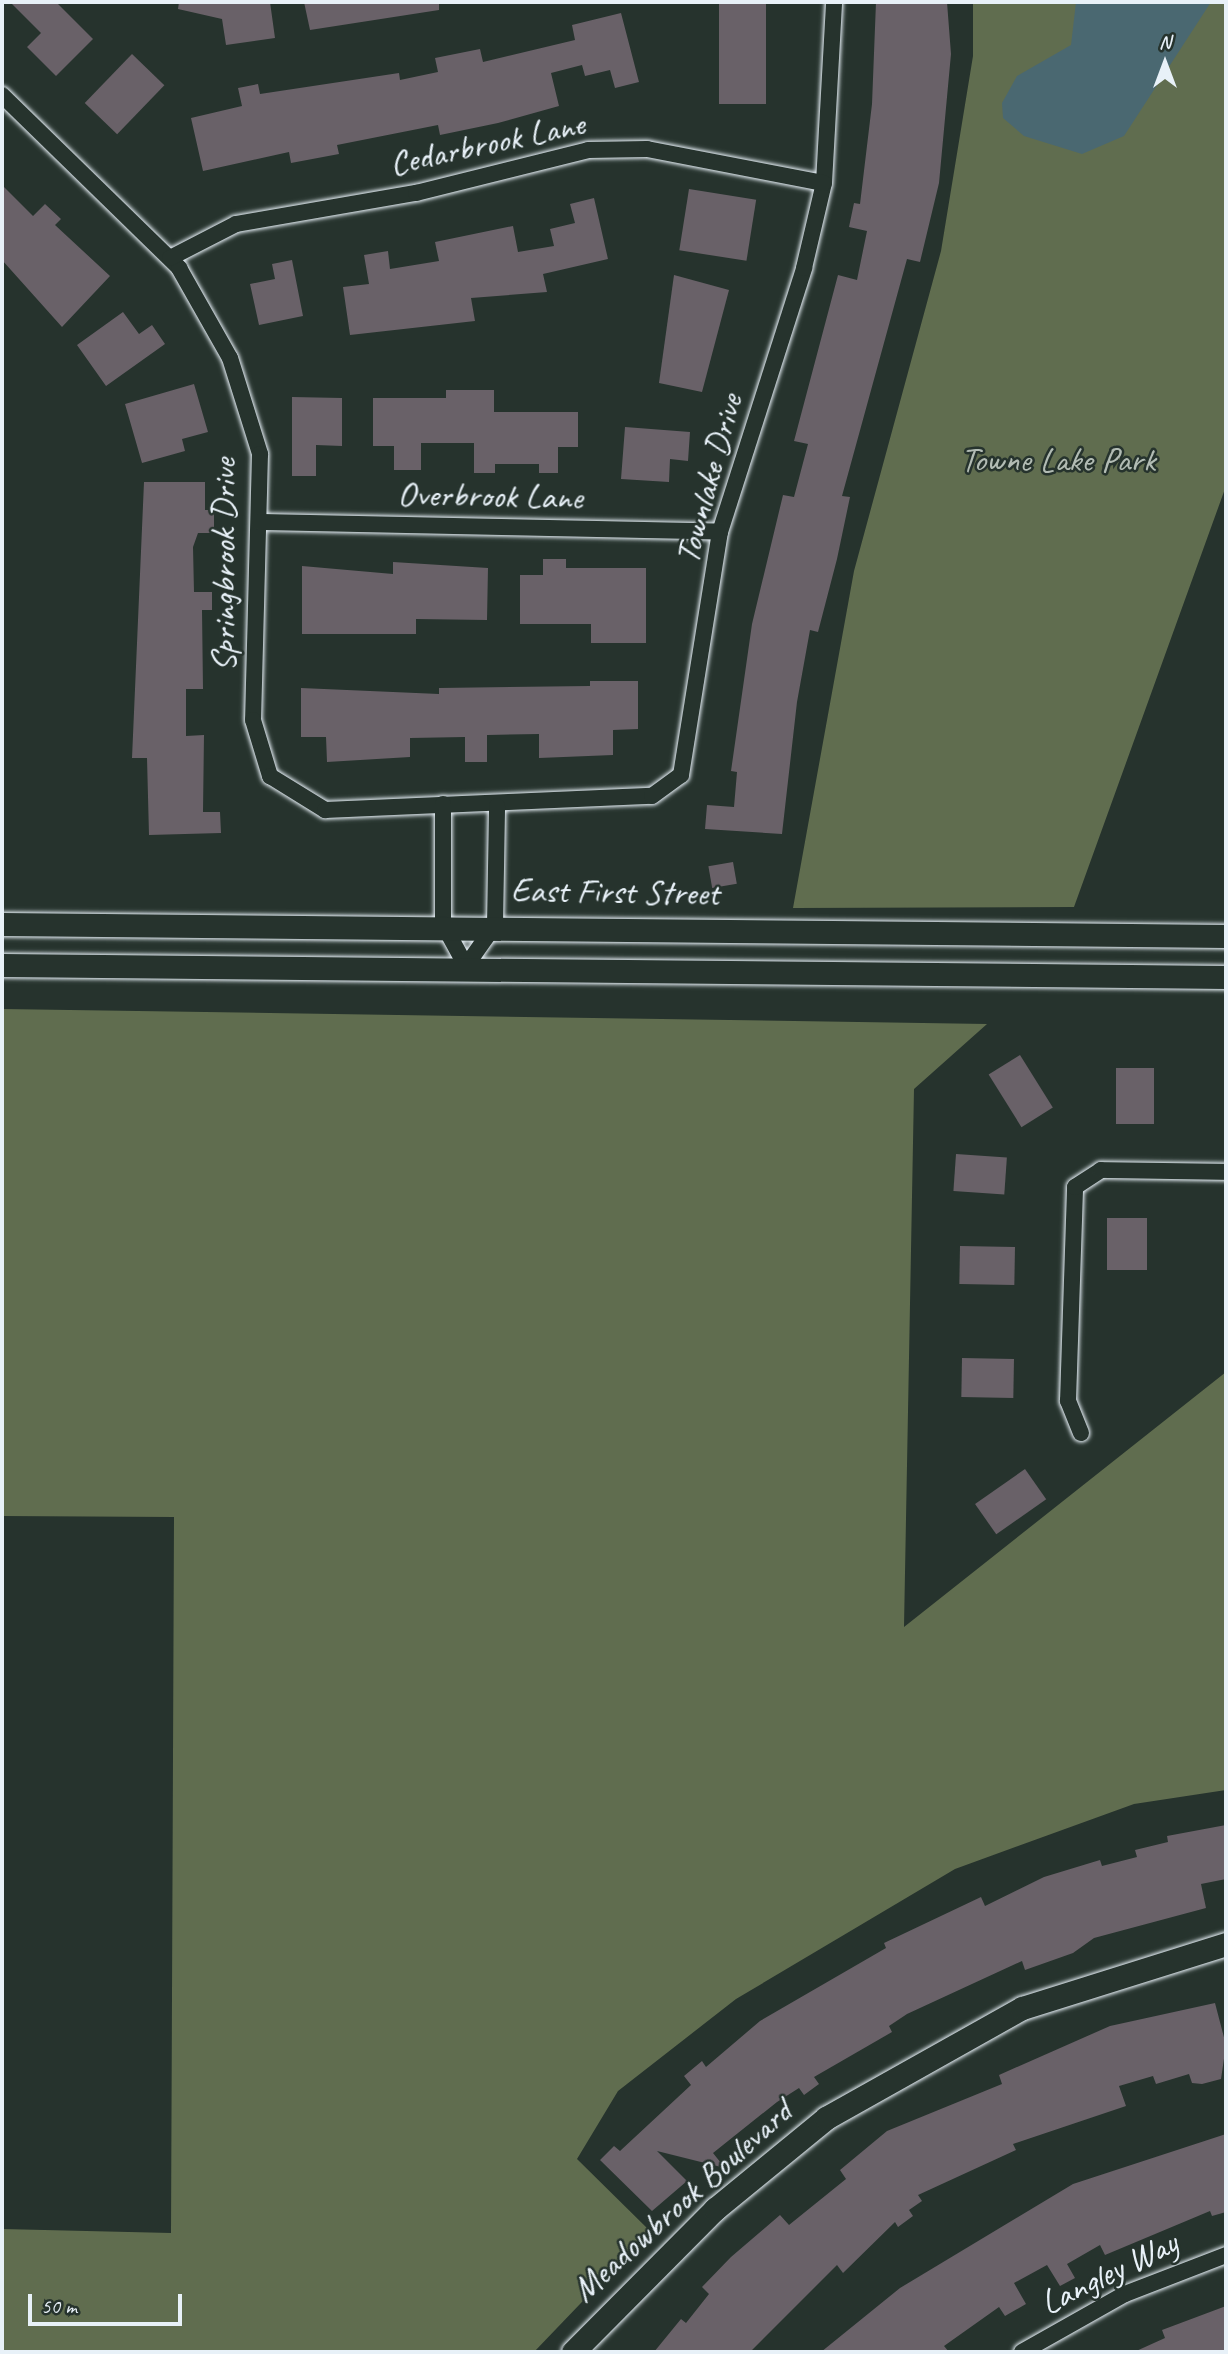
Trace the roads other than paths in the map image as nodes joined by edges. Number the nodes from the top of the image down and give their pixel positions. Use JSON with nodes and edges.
{"nodes":[{"id":1,"x":834,"y":2,"type":"edge"},
{"id":2,"x":2,"y":95,"type":"edge"},
{"id":3,"x":824,"y":183,"type":"junction"},
{"id":4,"x":170,"y":258,"type":"junction"},
{"id":5,"x":259,"y":522,"type":"junction"},
{"id":6,"x":720,"y":532,"type":"junction"},
{"id":7,"x":443,"y":804,"type":"junction"},
{"id":8,"x":498,"y":806,"type":"junction"},
{"id":9,"x":2,"y":924,"type":"edge"},
{"id":10,"x":443,"y":924,"type":"junction"},
{"id":11,"x":495,"y":925,"type":"junction"},
{"id":12,"x":1226,"y":936,"type":"edge"},
{"id":13,"x":2,"y":965,"type":"edge"},
{"id":14,"x":466,"y":966,"type":"junction"},
{"id":15,"x":1226,"y":977,"type":"edge"},
{"id":16,"x":1226,"y":1172,"type":"edge"},
{"id":17,"x":1081,"y":1433,"type":"dead end"},
{"id":18,"x":1226,"y":1944,"type":"edge"},
{"id":19,"x":1226,"y":2255,"type":"edge"},
{"id":20,"x":573,"y":2352,"type":"edge"},
{"id":21,"x":1022,"y":2352,"type":"edge"}],
"edges":[{"from":1,"to":3,"type":"street","name":"Townlake Drive"},
{"from":2,"to":4,"type":"street","name":"Springbrook Drive"},
{"from":3,"to":4,"type":"street","name":"Cedarbrook Lane"},
{"from":3,"to":6,"type":"street","name":"Townlake Drive"},
{"from":4,"to":5,"type":"street","name":"Springbrook Drive"},
{"from":5,"to":6,"type":"street","name":"Overbrook Lane"},
{"from":5,"to":7,"type":"street","name":"Springbrook Drive"},
{"from":6,"to":8,"type":"street","name":"Townlake Drive"},
{"from":7,"to":8,"type":"street","name":"Townlake Drive"},
{"from":7,"to":10,"type":"street"},
{"from":8,"to":11,"type":"street"},
{"from":9,"to":10,"type":"main road","name":"East First Street"},
{"from":10,"to":11,"type":"main road","name":"East First Street"},
{"from":10,"to":14,"type":"street"},
{"from":11,"to":12,"type":"main road","name":"East First Street"},
{"from":11,"to":14,"type":"street"},
{"from":13,"to":14,"type":"main road"},
{"from":14,"to":15,"type":"main road"},
{"from":16,"to":17,"type":"street"},
{"from":18,"to":20,"type":"main road","name":"Meadowbrook Boulevard"},
{"from":19,"to":21,"type":"street","name":"Langley Way"}]}
